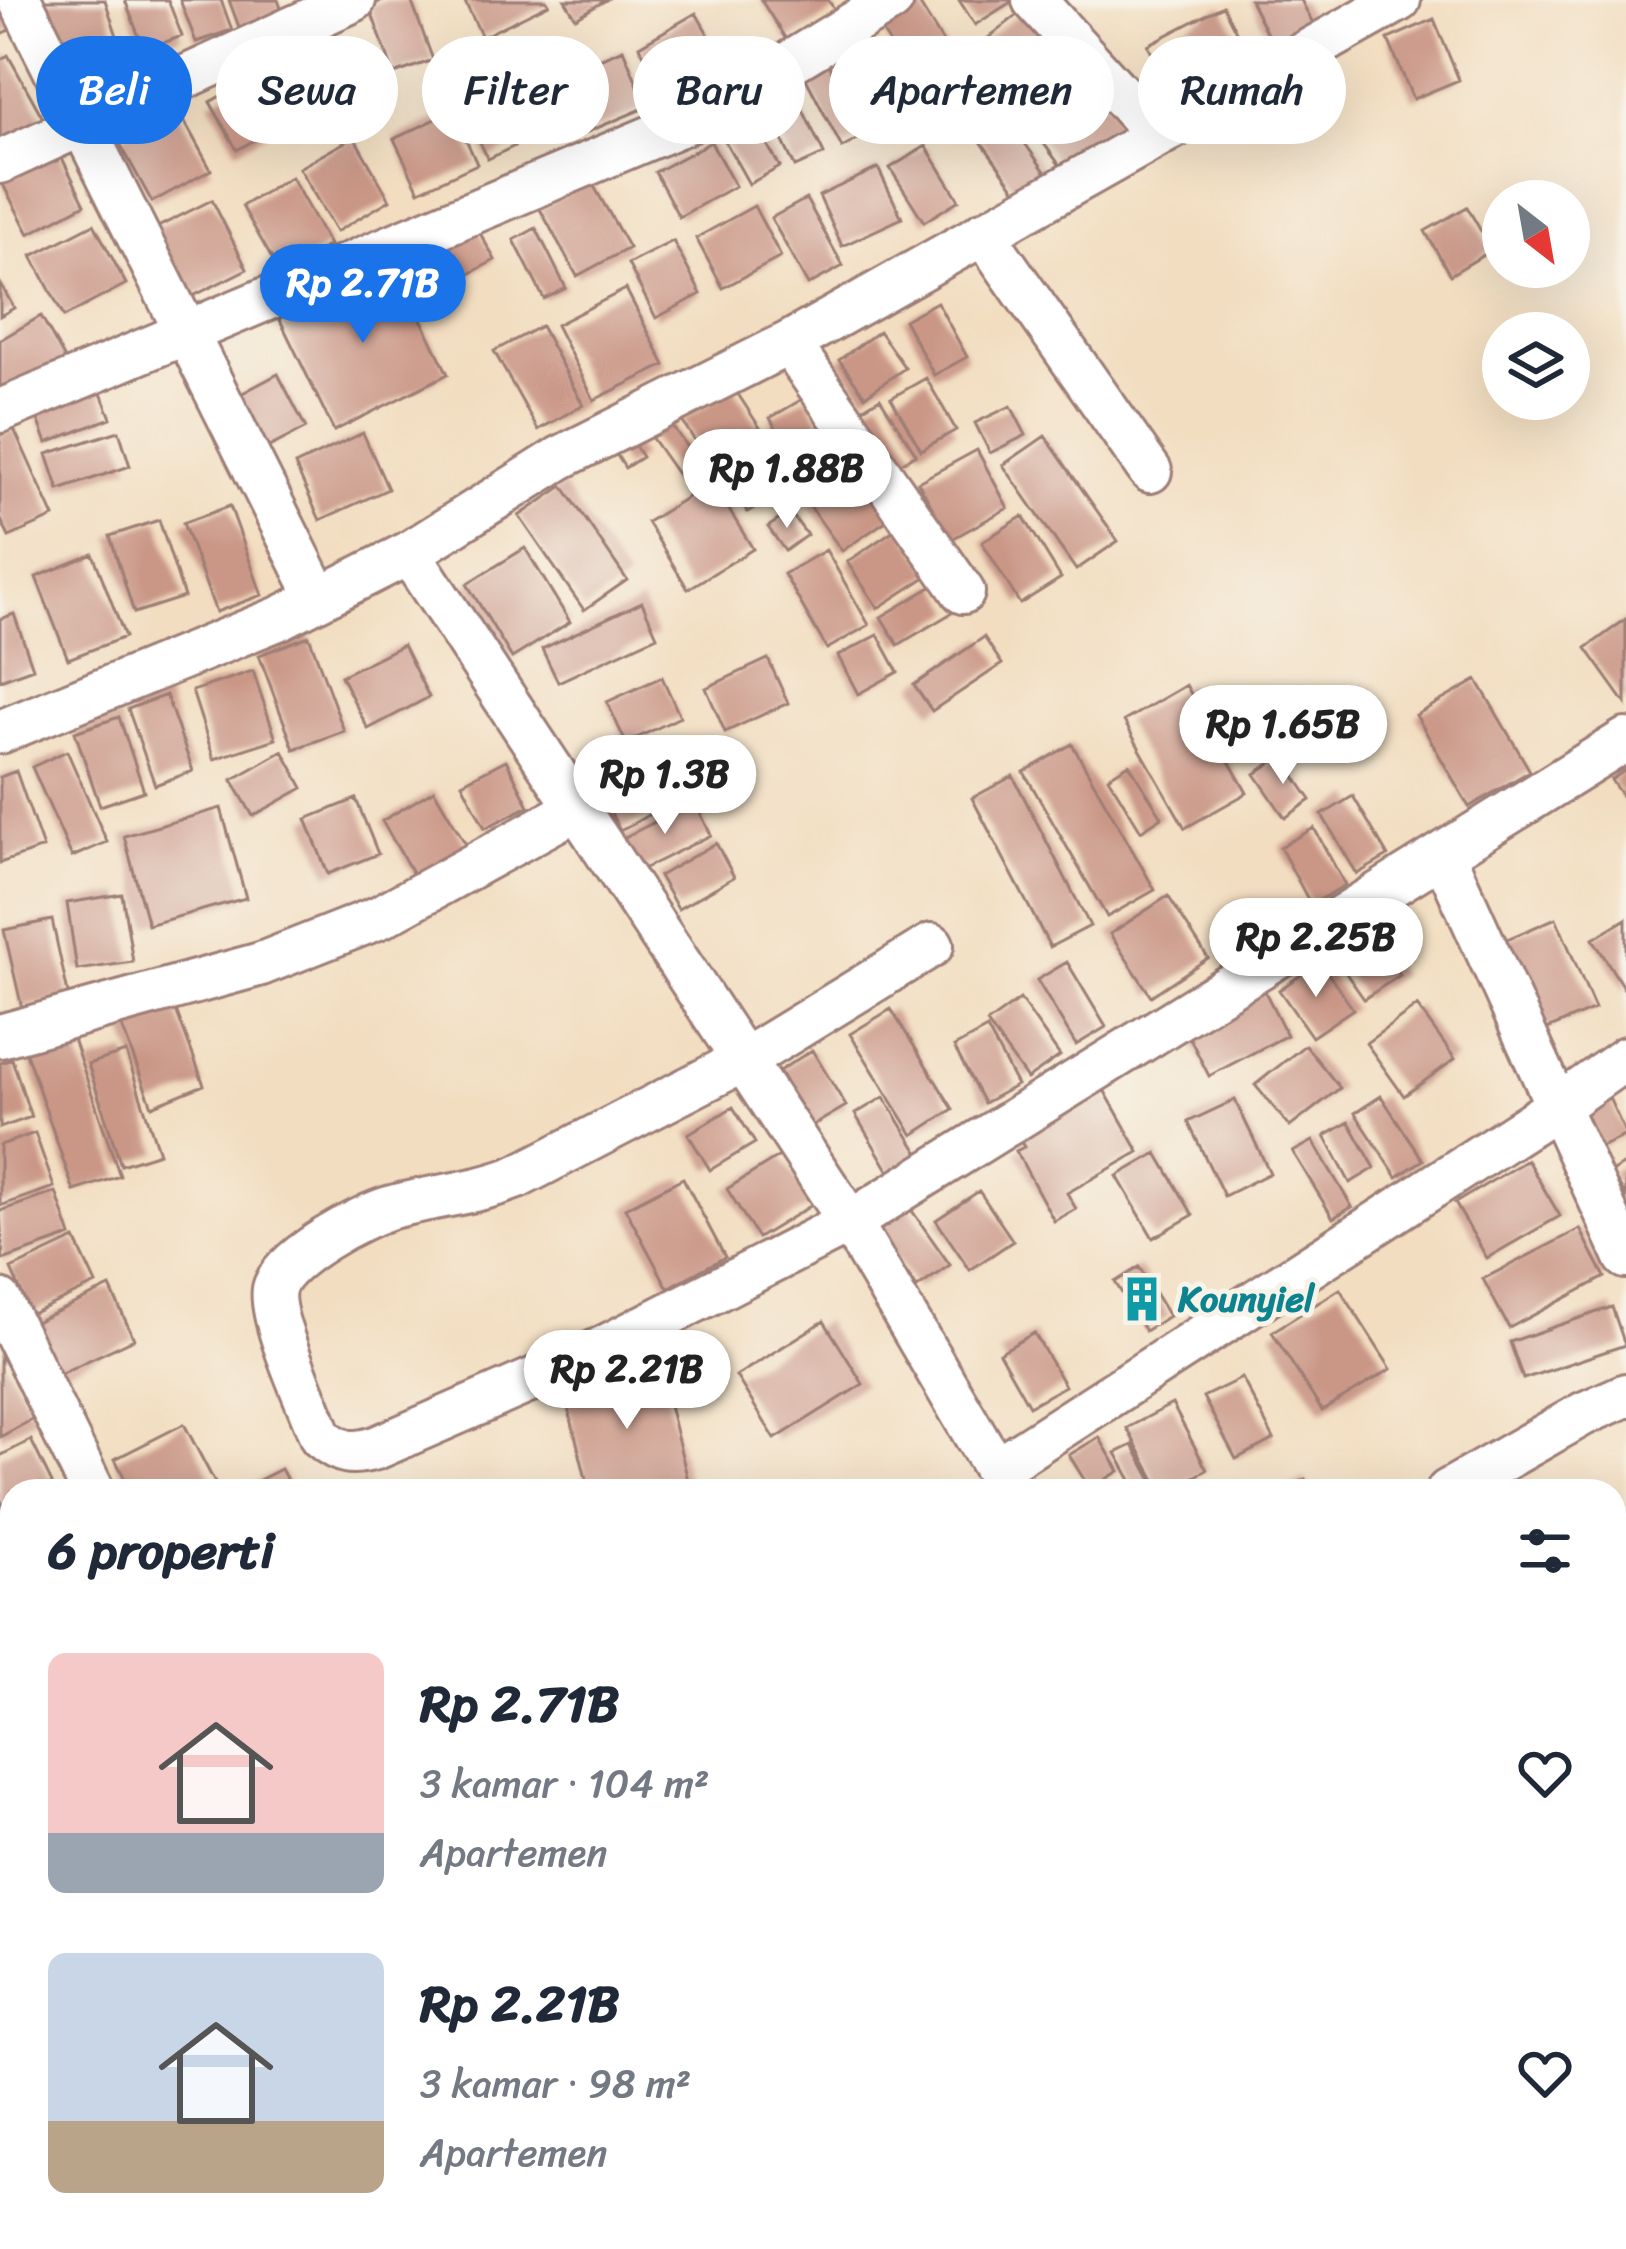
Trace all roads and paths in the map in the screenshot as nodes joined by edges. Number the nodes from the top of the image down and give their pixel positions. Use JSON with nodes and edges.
{"nodes":[{"id":1,"x":20,"y":0,"type":"edge"},
{"id":2,"x":354,"y":0,"type":"edge"},
{"id":3,"x":892,"y":0,"type":"edge"},
{"id":4,"x":1034,"y":0,"type":"edge"},
{"id":5,"x":1399,"y":0,"type":"edge"},
{"id":6,"x":38,"y":36,"type":"edge"},
{"id":7,"x":1334,"y":36,"type":"edge"},
{"id":8,"x":192,"y":72,"type":"edge"},
{"id":9,"x":1138,"y":114,"type":"edge"},
{"id":10,"x":36,"y":144,"type":"edge"},
{"id":11,"x":91,"y":144,"type":"edge"},
{"id":12,"x":1141,"y":144,"type":"edge"},
{"id":13,"x":0,"y":162,"type":"edge"},
{"id":14,"x":983,"y":233,"type":"junction"},
{"id":15,"x":183,"y":332,"type":"junction"},
{"id":16,"x":789,"y":343,"type":"junction"},
{"id":17,"x":0,"y":411,"type":"edge"},
{"id":18,"x":1150,"y":471,"type":"dead end"},
{"id":19,"x":409,"y":554,"type":"junction"},
{"id":20,"x":963,"y":592,"type":"dead end"},
{"id":21,"x":319,"y":598,"type":"junction"},
{"id":22,"x":0,"y":732,"type":"edge"},
{"id":23,"x":1626,"y":740,"type":"edge"},
{"id":24,"x":582,"y":814,"type":"junction"},
{"id":25,"x":1443,"y":854,"type":"junction"},
{"id":26,"x":932,"y":945,"type":"dead end"},
{"id":27,"x":0,"y":1036,"type":"edge"},
{"id":28,"x":737,"y":1051,"type":"junction"},
{"id":29,"x":1626,"y":1058,"type":"edge"},
{"id":30,"x":1558,"y":1106,"type":"junction"},
{"id":31,"x":850,"y":1222,"type":"junction"},
{"id":32,"x":1626,"y":1257,"type":"edge"},
{"id":33,"x":0,"y":1301,"type":"edge"},
{"id":34,"x":1626,"y":1395,"type":"edge"},
{"id":35,"x":85,"y":1479,"type":"edge"},
{"id":36,"x":1001,"y":1479,"type":"edge"},
{"id":37,"x":1003,"y":1479,"type":"edge"},
{"id":38,"x":1469,"y":1479,"type":"edge"}],
"edges":[{"from":1,"to":6,"type":"street"},
{"from":2,"to":8,"type":"street"},
{"from":3,"to":15,"type":"street"},
{"from":4,"to":9,"type":"street"},
{"from":5,"to":7,"type":"street"},
{"from":10,"to":13,"type":"street"},
{"from":11,"to":15,"type":"street"},
{"from":12,"to":14,"type":"street"},
{"from":14,"to":16,"type":"street"},
{"from":14,"to":18,"type":"street"},
{"from":15,"to":17,"type":"street"},
{"from":15,"to":21,"type":"street"},
{"from":16,"to":19,"type":"street"},
{"from":16,"to":20,"type":"street"},
{"from":19,"to":21,"type":"street"},
{"from":19,"to":24,"type":"street"},
{"from":21,"to":22,"type":"street"},
{"from":23,"to":25,"type":"street"},
{"from":24,"to":27,"type":"street"},
{"from":24,"to":28,"type":"street"},
{"from":25,"to":30,"type":"street"},
{"from":25,"to":31,"type":"street"},
{"from":26,"to":28,"type":"street"},
{"from":28,"to":31,"type":"street"},
{"from":28,"to":31,"type":"street"},
{"from":29,"to":30,"type":"street"},
{"from":30,"to":32,"type":"street"},
{"from":30,"to":37,"type":"street"},
{"from":31,"to":36,"type":"street"},
{"from":33,"to":35,"type":"street"},
{"from":34,"to":38,"type":"street"}]}
